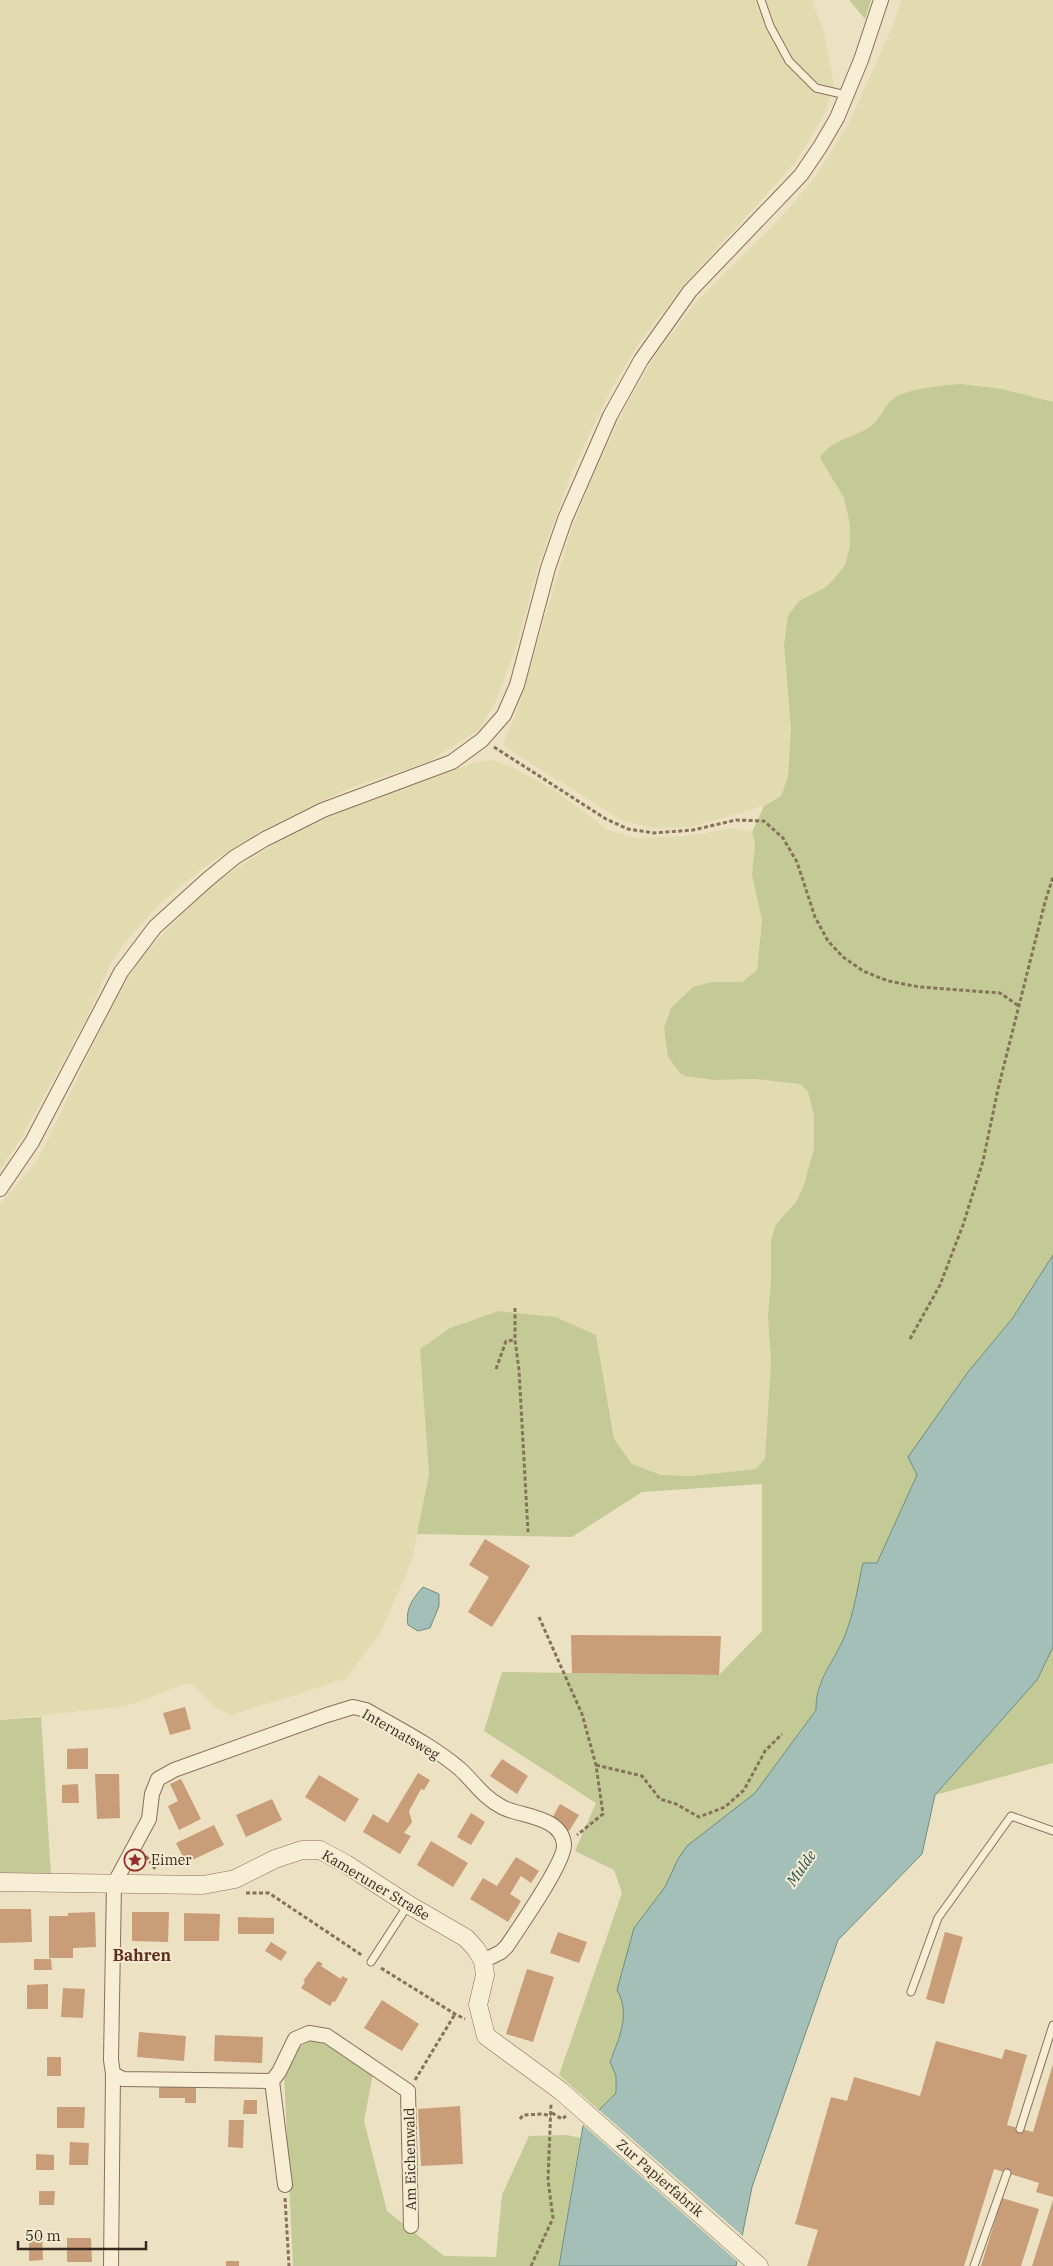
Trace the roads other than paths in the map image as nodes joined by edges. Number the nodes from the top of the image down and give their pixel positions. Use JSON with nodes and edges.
{"nodes":[{"id":1,"x":761,"y":0,"type":"edge"},
{"id":2,"x":881,"y":0,"type":"edge"},
{"id":3,"x":846,"y":95,"type":"junction"},
{"id":4,"x":0,"y":1189,"type":"edge"},
{"id":5,"x":1053,"y":1831,"type":"edge"},
{"id":6,"x":0,"y":1882,"type":"edge"},
{"id":7,"x":114,"y":1884,"type":"junction"},
{"id":8,"x":408,"y":1905,"type":"junction"},
{"id":9,"x":483,"y":1961,"type":"junction"},
{"id":10,"x":371,"y":1962,"type":"road end"},
{"id":11,"x":911,"y":1992,"type":"dead end"},
{"id":12,"x":1053,"y":2025,"type":"edge"},
{"id":13,"x":113,"y":2074,"type":"junction"},
{"id":14,"x":272,"y":2081,"type":"junction"},
{"id":15,"x":1020,"y":2129,"type":"dead end"},
{"id":16,"x":1007,"y":2173,"type":"dead end"},
{"id":17,"x":284,"y":2185,"type":"road end"},
{"id":18,"x":411,"y":2226,"type":"dead end"},
{"id":19,"x":111,"y":2266,"type":"edge"},
{"id":20,"x":759,"y":2266,"type":"edge"},
{"id":21,"x":974,"y":2266,"type":"edge"}],
"edges":[{"from":1,"to":3,"type":"lane"},
{"from":2,"to":3,"type":"street"},
{"from":3,"to":4,"type":"street"},
{"from":5,"to":11,"type":"lane"},
{"from":6,"to":7,"type":"street","name":"Kameruner Straße"},
{"from":7,"to":8,"type":"street","name":"Kameruner Straße"},
{"from":7,"to":9,"type":"street","name":"Internatsweg"},
{"from":7,"to":13,"type":"street"},
{"from":8,"to":9,"type":"street","name":"Kameruner Straße"},
{"from":8,"to":10,"type":"lane"},
{"from":9,"to":20,"type":"street","name":"Zur Papierfabrik"},
{"from":12,"to":15,"type":"lane"},
{"from":13,"to":14,"type":"street"},
{"from":13,"to":19,"type":"street"},
{"from":14,"to":17,"type":"street"},
{"from":14,"to":18,"type":"street","name":"Am Eichenwald"},
{"from":16,"to":21,"type":"lane"}]}
